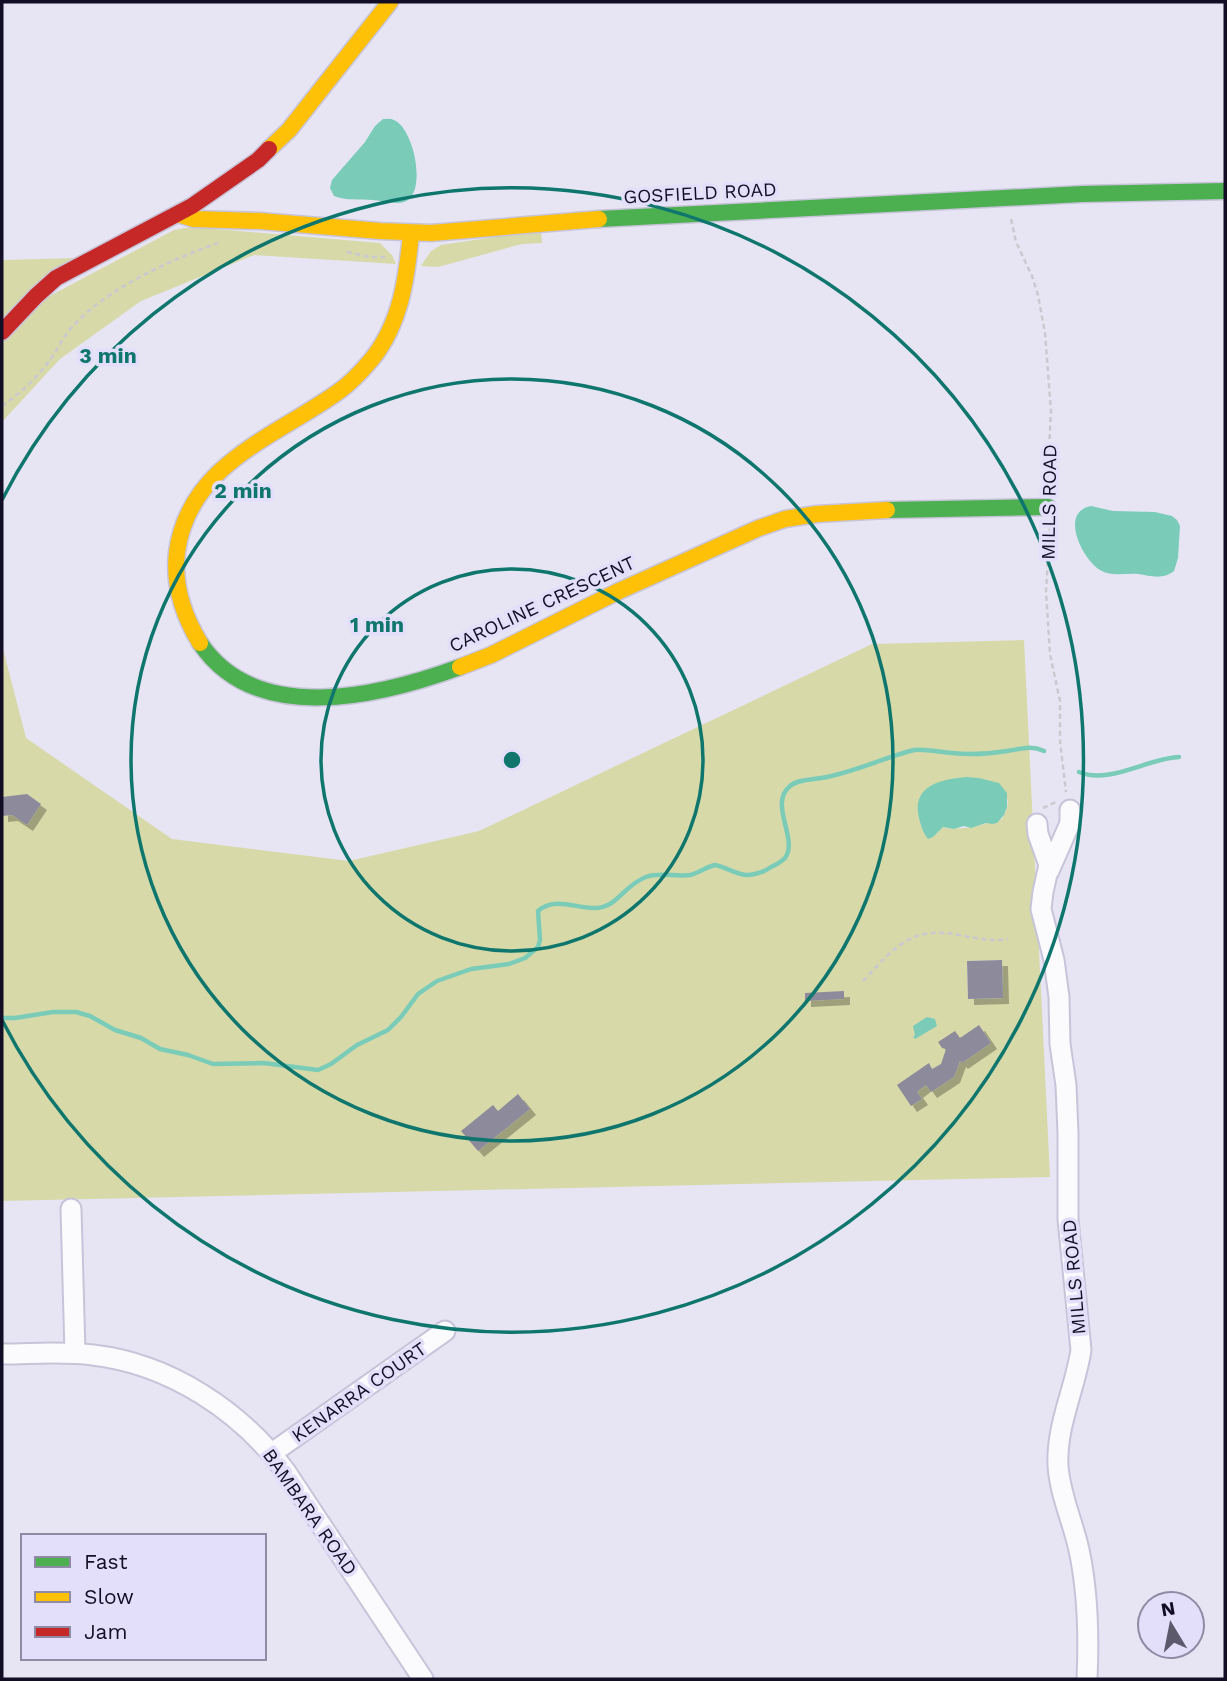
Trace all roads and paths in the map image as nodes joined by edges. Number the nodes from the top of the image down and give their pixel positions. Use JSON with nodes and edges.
{"nodes":[{"id":1,"x":390,"y":2,"type":"edge"},
{"id":2,"x":1225,"y":191,"type":"edge"},
{"id":3,"x":1009,"y":198,"type":"junction"},
{"id":4,"x":178,"y":214,"type":"junction"},
{"id":5,"x":411,"y":233,"type":"junction"},
{"id":6,"x":220,"y":242,"type":"dead end"},
{"id":7,"x":340,"y":250,"type":"dead end"},
{"id":8,"x":409,"y":256,"type":"junction"},
{"id":9,"x":2,"y":332,"type":"edge"},
{"id":10,"x":2,"y":406,"type":"edge"},
{"id":11,"x":1048,"y":507,"type":"junction"},
{"id":12,"x":1070,"y":810,"type":"junction"},
{"id":13,"x":1037,"y":824,"type":"joint"},
{"id":14,"x":1049,"y":871,"type":"junction"},
{"id":15,"x":1008,"y":939,"type":"dead end"},
{"id":16,"x":863,"y":981,"type":"dead end"},
{"id":17,"x":71,"y":1209,"type":"dead end"},
{"id":18,"x":445,"y":1331,"type":"dead end"},
{"id":19,"x":75,"y":1353,"type":"junction"},
{"id":20,"x":2,"y":1354,"type":"edge"},
{"id":21,"x":272,"y":1453,"type":"junction"},
{"id":22,"x":423,"y":1679,"type":"edge"},
{"id":23,"x":1087,"y":1679,"type":"edge"}],
"edges":[{"from":1,"to":4,"type":"street"},
{"from":2,"to":3,"type":"street","name":"GOSFIELD ROAD"},
{"from":3,"to":5,"type":"street","name":"GOSFIELD ROAD"},
{"from":3,"to":11,"type":"path","name":"MILLS ROAD"},
{"from":4,"to":5,"type":"street","name":"GOSFIELD ROAD"},
{"from":4,"to":9,"type":"street"},
{"from":5,"to":8,"type":"street","name":"CAROLINE CRESCENT"},
{"from":6,"to":10,"type":"path"},
{"from":7,"to":8,"type":"path"},
{"from":8,"to":11,"type":"street","name":"CAROLINE CRESCENT"},
{"from":11,"to":12,"type":"path","name":"MILLS ROAD"},
{"from":12,"to":13,"type":"path"},
{"from":12,"to":14,"type":"street","name":"MILLS ROAD"},
{"from":13,"to":14,"type":"street","name":"MILLS ROAD"},
{"from":14,"to":23,"type":"street","name":"MILLS ROAD"},
{"from":15,"to":16,"type":"path"},
{"from":17,"to":19,"type":"street"},
{"from":18,"to":21,"type":"street","name":"KENARRA COURT"},
{"from":19,"to":20,"type":"street","name":"BAMBARA ROAD"},
{"from":19,"to":21,"type":"street","name":"BAMBARA ROAD"},
{"from":21,"to":22,"type":"street","name":"BAMBARA ROAD"}]}
